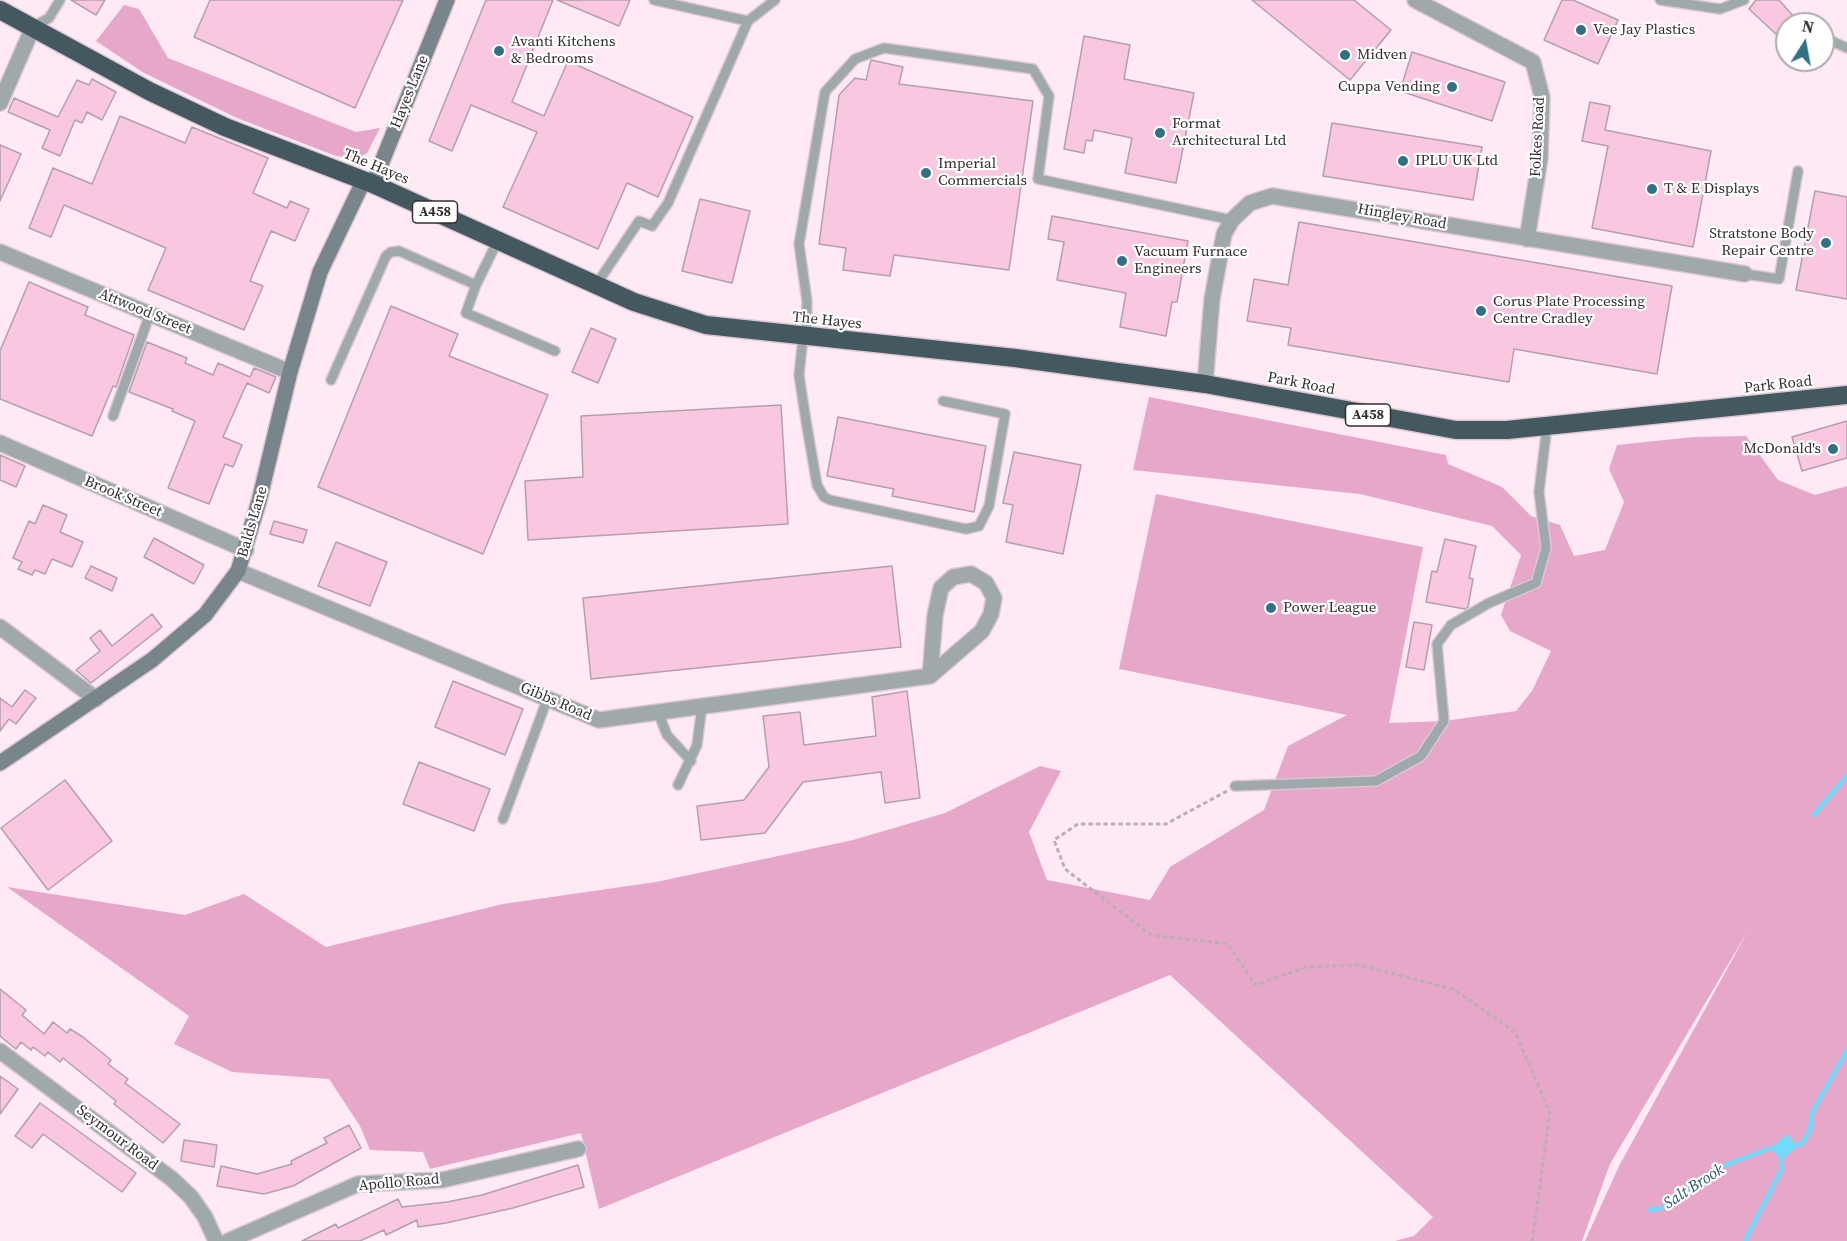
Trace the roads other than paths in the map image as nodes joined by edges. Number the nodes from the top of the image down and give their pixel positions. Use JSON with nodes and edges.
{"nodes":[{"id":1,"x":60,"y":0,"type":"edge"},
{"id":2,"x":447,"y":0,"type":"edge"},
{"id":3,"x":654,"y":0,"type":"edge"},
{"id":4,"x":775,"y":0,"type":"edge"},
{"id":5,"x":1414,"y":0,"type":"edge"},
{"id":6,"x":1660,"y":0,"type":"edge"},
{"id":7,"x":1744,"y":0,"type":"edge"},
{"id":8,"x":0,"y":10,"type":"edge"},
{"id":9,"x":748,"y":21,"type":"junction"},
{"id":10,"x":33,"y":27,"type":"junction"},
{"id":11,"x":0,"y":103,"type":"edge"},
{"id":12,"x":1798,"y":171,"type":"dead end"},
{"id":13,"x":368,"y":182,"type":"junction"},
{"id":14,"x":1232,"y":219,"type":"junction"},
{"id":15,"x":1527,"y":239,"type":"junction"},
{"id":16,"x":498,"y":240,"type":"junction"},
{"id":17,"x":0,"y":252,"type":"edge"},
{"id":18,"x":1745,"y":274,"type":"joint"},
{"id":19,"x":476,"y":285,"type":"junction"},
{"id":20,"x":596,"y":285,"type":"junction"},
{"id":21,"x":150,"y":314,"type":"junction"},
{"id":22,"x":805,"y":337,"type":"junction"},
{"id":23,"x":892,"y":346,"type":"joint"},
{"id":24,"x":555,"y":351,"type":"dead end"},
{"id":25,"x":290,"y":372,"type":"junction"},
{"id":26,"x":331,"y":380,"type":"dead end"},
{"id":27,"x":1205,"y":384,"type":"junction"},
{"id":28,"x":1847,"y":395,"type":"edge"},
{"id":29,"x":943,"y":401,"type":"dead end"},
{"id":30,"x":113,"y":416,"type":"dead end"},
{"id":31,"x":1547,"y":426,"type":"junction"},
{"id":32,"x":0,"y":443,"type":"edge"},
{"id":33,"x":246,"y":550,"type":"junction"},
{"id":34,"x":238,"y":571,"type":"junction"},
{"id":35,"x":0,"y":627,"type":"edge"},
{"id":36,"x":930,"y":676,"type":"junction"},
{"id":37,"x":548,"y":697,"type":"junction"},
{"id":38,"x":96,"y":699,"type":"junction"},
{"id":39,"x":702,"y":706,"type":"junction"},
{"id":40,"x":658,"y":712,"type":"junction"},
{"id":41,"x":691,"y":761,"type":"junction"},
{"id":42,"x":0,"y":764,"type":"edge"},
{"id":43,"x":678,"y":785,"type":"dead end"},
{"id":44,"x":1235,"y":786,"type":"road end"},
{"id":45,"x":504,"y":819,"type":"dead end"},
{"id":46,"x":0,"y":1051,"type":"edge"},
{"id":47,"x":578,"y":1149,"type":"dead end"},
{"id":48,"x":216,"y":1241,"type":"edge"},
{"id":49,"x":228,"y":1241,"type":"edge"}],
"edges":[{"from":1,"to":10,"type":"lane"},
{"from":2,"to":13,"type":"street","name":"Hayes Lane"},
{"from":3,"to":9,"type":"lane"},
{"from":4,"to":9,"type":"lane"},
{"from":5,"to":15,"type":"street","name":"Folkes Road"},
{"from":6,"to":7,"type":"lane"},
{"from":8,"to":10,"type":"highway","name":"The Hayes","number":"A458"},
{"from":9,"to":20,"type":"lane"},
{"from":10,"to":11,"type":"street"},
{"from":10,"to":13,"type":"highway","name":"The Hayes","number":"A458"},
{"from":12,"to":18,"type":"lane"},
{"from":13,"to":16,"type":"highway","name":"The Hayes","number":"A458"},
{"from":13,"to":25,"type":"street","name":"Balds Lane"},
{"from":14,"to":15,"type":"street","name":"Hingley Road"},
{"from":14,"to":22,"type":"lane"},
{"from":14,"to":27,"type":"street"},
{"from":15,"to":18,"type":"street","name":"Hingley Road"},
{"from":16,"to":19,"type":"lane"},
{"from":16,"to":20,"type":"highway","name":"The Hayes","number":"A458"},
{"from":17,"to":21,"type":"street","name":"Attwood Street"},
{"from":19,"to":24,"type":"lane"},
{"from":19,"to":26,"type":"lane"},
{"from":20,"to":22,"type":"highway","name":"The Hayes","number":"A458"},
{"from":21,"to":25,"type":"street","name":"Attwood Street"},
{"from":21,"to":30,"type":"lane"},
{"from":22,"to":23,"type":"highway","name":"The Hayes","number":"A458"},
{"from":22,"to":29,"type":"lane"},
{"from":23,"to":27,"type":"highway","name":"Park Road","number":"A458"},
{"from":25,"to":33,"type":"street","name":"Balds Lane"},
{"from":27,"to":31,"type":"highway","name":"Park Road","number":"A458"},
{"from":28,"to":31,"type":"highway","name":"Park Road","number":"A458"},
{"from":31,"to":44,"type":"lane"},
{"from":32,"to":33,"type":"street","name":"Brook Street"},
{"from":33,"to":34,"type":"street","name":"Balds Lane"},
{"from":34,"to":37,"type":"street","name":"Gibbs Road"},
{"from":34,"to":38,"type":"street","name":"Balds Lane"},
{"from":35,"to":38,"type":"street"},
{"from":36,"to":36,"type":"street"},
{"from":36,"to":39,"type":"street","name":"Gibbs Road"},
{"from":37,"to":40,"type":"street","name":"Gibbs Road"},
{"from":37,"to":45,"type":"lane"},
{"from":38,"to":42,"type":"street","name":"Balds Lane"},
{"from":39,"to":40,"type":"street","name":"Gibbs Road"},
{"from":39,"to":41,"type":"lane"},
{"from":40,"to":41,"type":"lane"},
{"from":41,"to":43,"type":"lane"},
{"from":46,"to":48,"type":"street","name":"Seymour Road"},
{"from":47,"to":49,"type":"street","name":"Apollo Road"}]}
